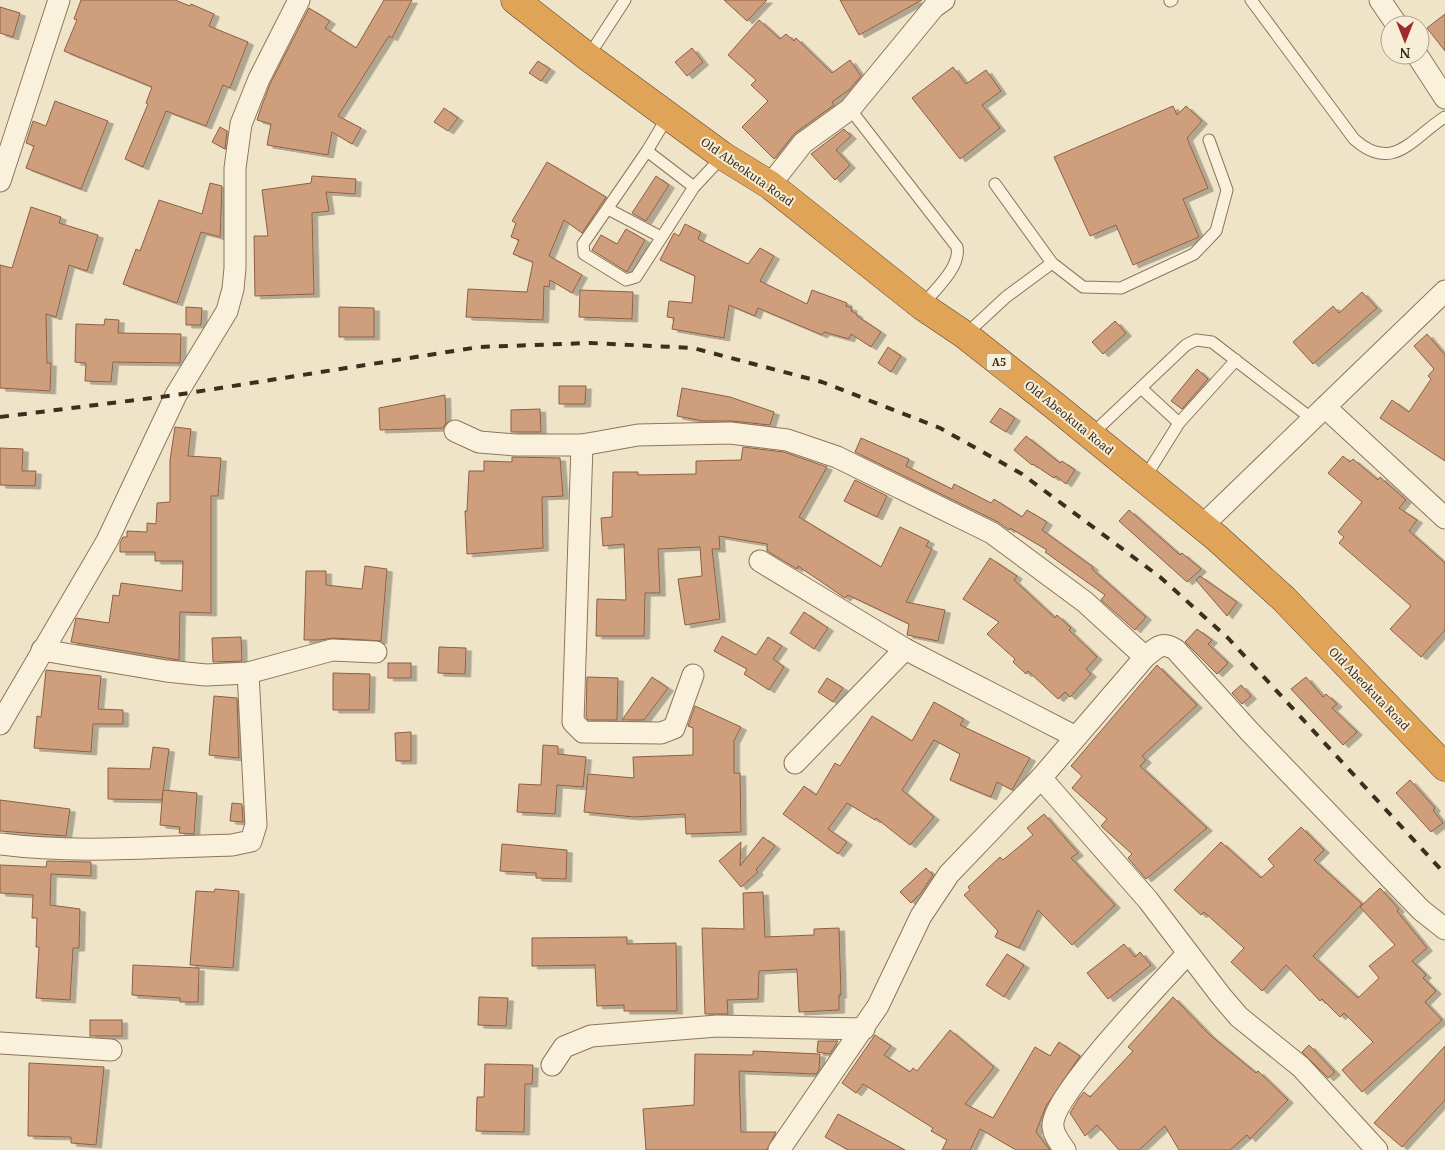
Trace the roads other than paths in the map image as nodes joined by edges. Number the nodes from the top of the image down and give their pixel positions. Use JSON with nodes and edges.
{"nodes":[{"id":1,"x":59,"y":0,"type":"edge"},
{"id":2,"x":299,"y":0,"type":"edge"},
{"id":3,"x":515,"y":0,"type":"edge"},
{"id":4,"x":544,"y":0,"type":"edge"},
{"id":5,"x":625,"y":0,"type":"edge"},
{"id":6,"x":944,"y":0,"type":"edge"},
{"id":7,"x":1251,"y":0,"type":"edge"},
{"id":8,"x":1380,"y":0,"type":"edge"},
{"id":9,"x":1390,"y":15,"type":"edge"},
{"id":10,"x":550,"y":28,"type":"junction"},
{"id":11,"x":588,"y":57,"type":"junction"},
{"id":12,"x":1423,"y":65,"type":"edge"},
{"id":13,"x":1445,"y":98,"type":"edge"},
{"id":14,"x":850,"y":109,"type":"junction"},
{"id":15,"x":668,"y":116,"type":"junction"},
{"id":16,"x":1445,"y":117,"type":"edge"},
{"id":17,"x":1209,"y":140,"type":"dead end"},
{"id":18,"x":6,"y":141,"type":"edge"},
{"id":19,"x":646,"y":151,"type":"junction"},
{"id":20,"x":723,"y":156,"type":"junction"},
{"id":21,"x":0,"y":181,"type":"edge"},
{"id":22,"x":995,"y":184,"type":"dead end"},
{"id":23,"x":770,"y":185,"type":"junction"},
{"id":24,"x":694,"y":187,"type":"junction"},
{"id":25,"x":608,"y":209,"type":"junction"},
{"id":26,"x":661,"y":236,"type":"junction"},
{"id":27,"x":1052,"y":263,"type":"junction"},
{"id":28,"x":1445,"y":291,"type":"edge"},
{"id":29,"x":922,"y":306,"type":"junction"},
{"id":30,"x":965,"y":335,"type":"junction"},
{"id":31,"x":1236,"y":360,"type":"junction"},
{"id":32,"x":1141,"y":388,"type":"junction"},
{"id":33,"x":1318,"y":413,"type":"junction"},
{"id":34,"x":1179,"y":422,"type":"junction"},
{"id":35,"x":455,"y":431,"type":"dead end"},
{"id":36,"x":1091,"y":435,"type":"junction"},
{"id":37,"x":582,"y":445,"type":"junction"},
{"id":38,"x":1144,"y":479,"type":"junction"},
{"id":39,"x":1445,"y":518,"type":"edge"},
{"id":40,"x":1202,"y":526,"type":"junction"},
{"id":41,"x":760,"y":561,"type":"dead end"},
{"id":42,"x":905,"y":649,"type":"junction"},
{"id":43,"x":42,"y":650,"type":"junction"},
{"id":44,"x":376,"y":652,"type":"dead end"},
{"id":45,"x":1145,"y":657,"type":"junction"},
{"id":46,"x":248,"y":672,"type":"junction"},
{"id":47,"x":693,"y":675,"type":"dead end"},
{"id":48,"x":0,"y":724,"type":"edge"},
{"id":49,"x":1076,"y":737,"type":"junction"},
{"id":50,"x":795,"y":763,"type":"dead end"},
{"id":51,"x":1445,"y":767,"type":"edge"},
{"id":52,"x":1041,"y":778,"type":"junction"},
{"id":53,"x":0,"y":844,"type":"edge"},
{"id":54,"x":1445,"y":929,"type":"edge"},
{"id":55,"x":1188,"y":953,"type":"junction"},
{"id":56,"x":864,"y":1029,"type":"junction"},
{"id":57,"x":0,"y":1043,"type":"edge"},
{"id":58,"x":111,"y":1050,"type":"dead end"},
{"id":59,"x":552,"y":1065,"type":"dead end"},
{"id":60,"x":779,"y":1150,"type":"edge"},
{"id":61,"x":1065,"y":1150,"type":"edge"},
{"id":62,"x":1377,"y":1150,"type":"edge"}],
"edges":[{"from":1,"to":18,"type":"street"},
{"from":2,"to":43,"type":"street"},
{"from":3,"to":10,"type":"highway","name":"Old Abeokuta Road","number":"A5"},
{"from":4,"to":10,"type":"highway"},
{"from":5,"to":11,"type":"lane"},
{"from":6,"to":14,"type":"street"},
{"from":7,"to":16,"type":"lane"},
{"from":8,"to":9,"type":"street"},
{"from":10,"to":11,"type":"highway","name":"Old Abeokuta Road","number":"A5"},
{"from":11,"to":15,"type":"highway","name":"Old Abeokuta Road","number":"A5"},
{"from":12,"to":13,"type":"street"},
{"from":14,"to":23,"type":"street"},
{"from":14,"to":29,"type":"lane"},
{"from":15,"to":19,"type":"lane"},
{"from":15,"to":20,"type":"highway","name":"Old Abeokuta Road","number":"A5"},
{"from":17,"to":27,"type":"lane"},
{"from":18,"to":21,"type":"street"},
{"from":19,"to":24,"type":"lane"},
{"from":19,"to":25,"type":"lane"},
{"from":20,"to":23,"type":"highway","name":"Old Abeokuta Road","number":"A5"},
{"from":20,"to":24,"type":"lane"},
{"from":22,"to":27,"type":"lane"},
{"from":23,"to":29,"type":"highway","name":"Old Abeokuta Road","number":"A5"},
{"from":24,"to":26,"type":"lane"},
{"from":25,"to":26,"type":"lane"},
{"from":25,"to":26,"type":"lane"},
{"from":27,"to":30,"type":"lane"},
{"from":28,"to":33,"type":"street"},
{"from":29,"to":30,"type":"highway","name":"Old Abeokuta Road","number":"A5"},
{"from":30,"to":36,"type":"highway","name":"Old Abeokuta Road","number":"A5"},
{"from":31,"to":32,"type":"lane"},
{"from":31,"to":33,"type":"lane"},
{"from":31,"to":34,"type":"lane"},
{"from":32,"to":34,"type":"lane"},
{"from":32,"to":36,"type":"lane"},
{"from":33,"to":39,"type":"street"},
{"from":33,"to":40,"type":"street"},
{"from":34,"to":38,"type":"lane"},
{"from":35,"to":37,"type":"street"},
{"from":36,"to":38,"type":"highway","name":"Old Abeokuta Road","number":"A5"},
{"from":37,"to":45,"type":"street"},
{"from":37,"to":47,"type":"street"},
{"from":38,"to":40,"type":"highway","name":"Old Abeokuta Road","number":"A5"},
{"from":40,"to":51,"type":"highway","name":"Old Abeokuta Road","number":"A5"},
{"from":41,"to":42,"type":"street"},
{"from":42,"to":49,"type":"street"},
{"from":42,"to":50,"type":"street"},
{"from":43,"to":46,"type":"street"},
{"from":43,"to":48,"type":"street"},
{"from":44,"to":46,"type":"street"},
{"from":45,"to":49,"type":"street"},
{"from":45,"to":54,"type":"street"},
{"from":46,"to":53,"type":"street"},
{"from":49,"to":52,"type":"street"},
{"from":52,"to":55,"type":"street"},
{"from":52,"to":56,"type":"street"},
{"from":55,"to":61,"type":"street"},
{"from":55,"to":62,"type":"street"},
{"from":56,"to":59,"type":"street"},
{"from":56,"to":60,"type":"street"},
{"from":57,"to":58,"type":"street"}]}
